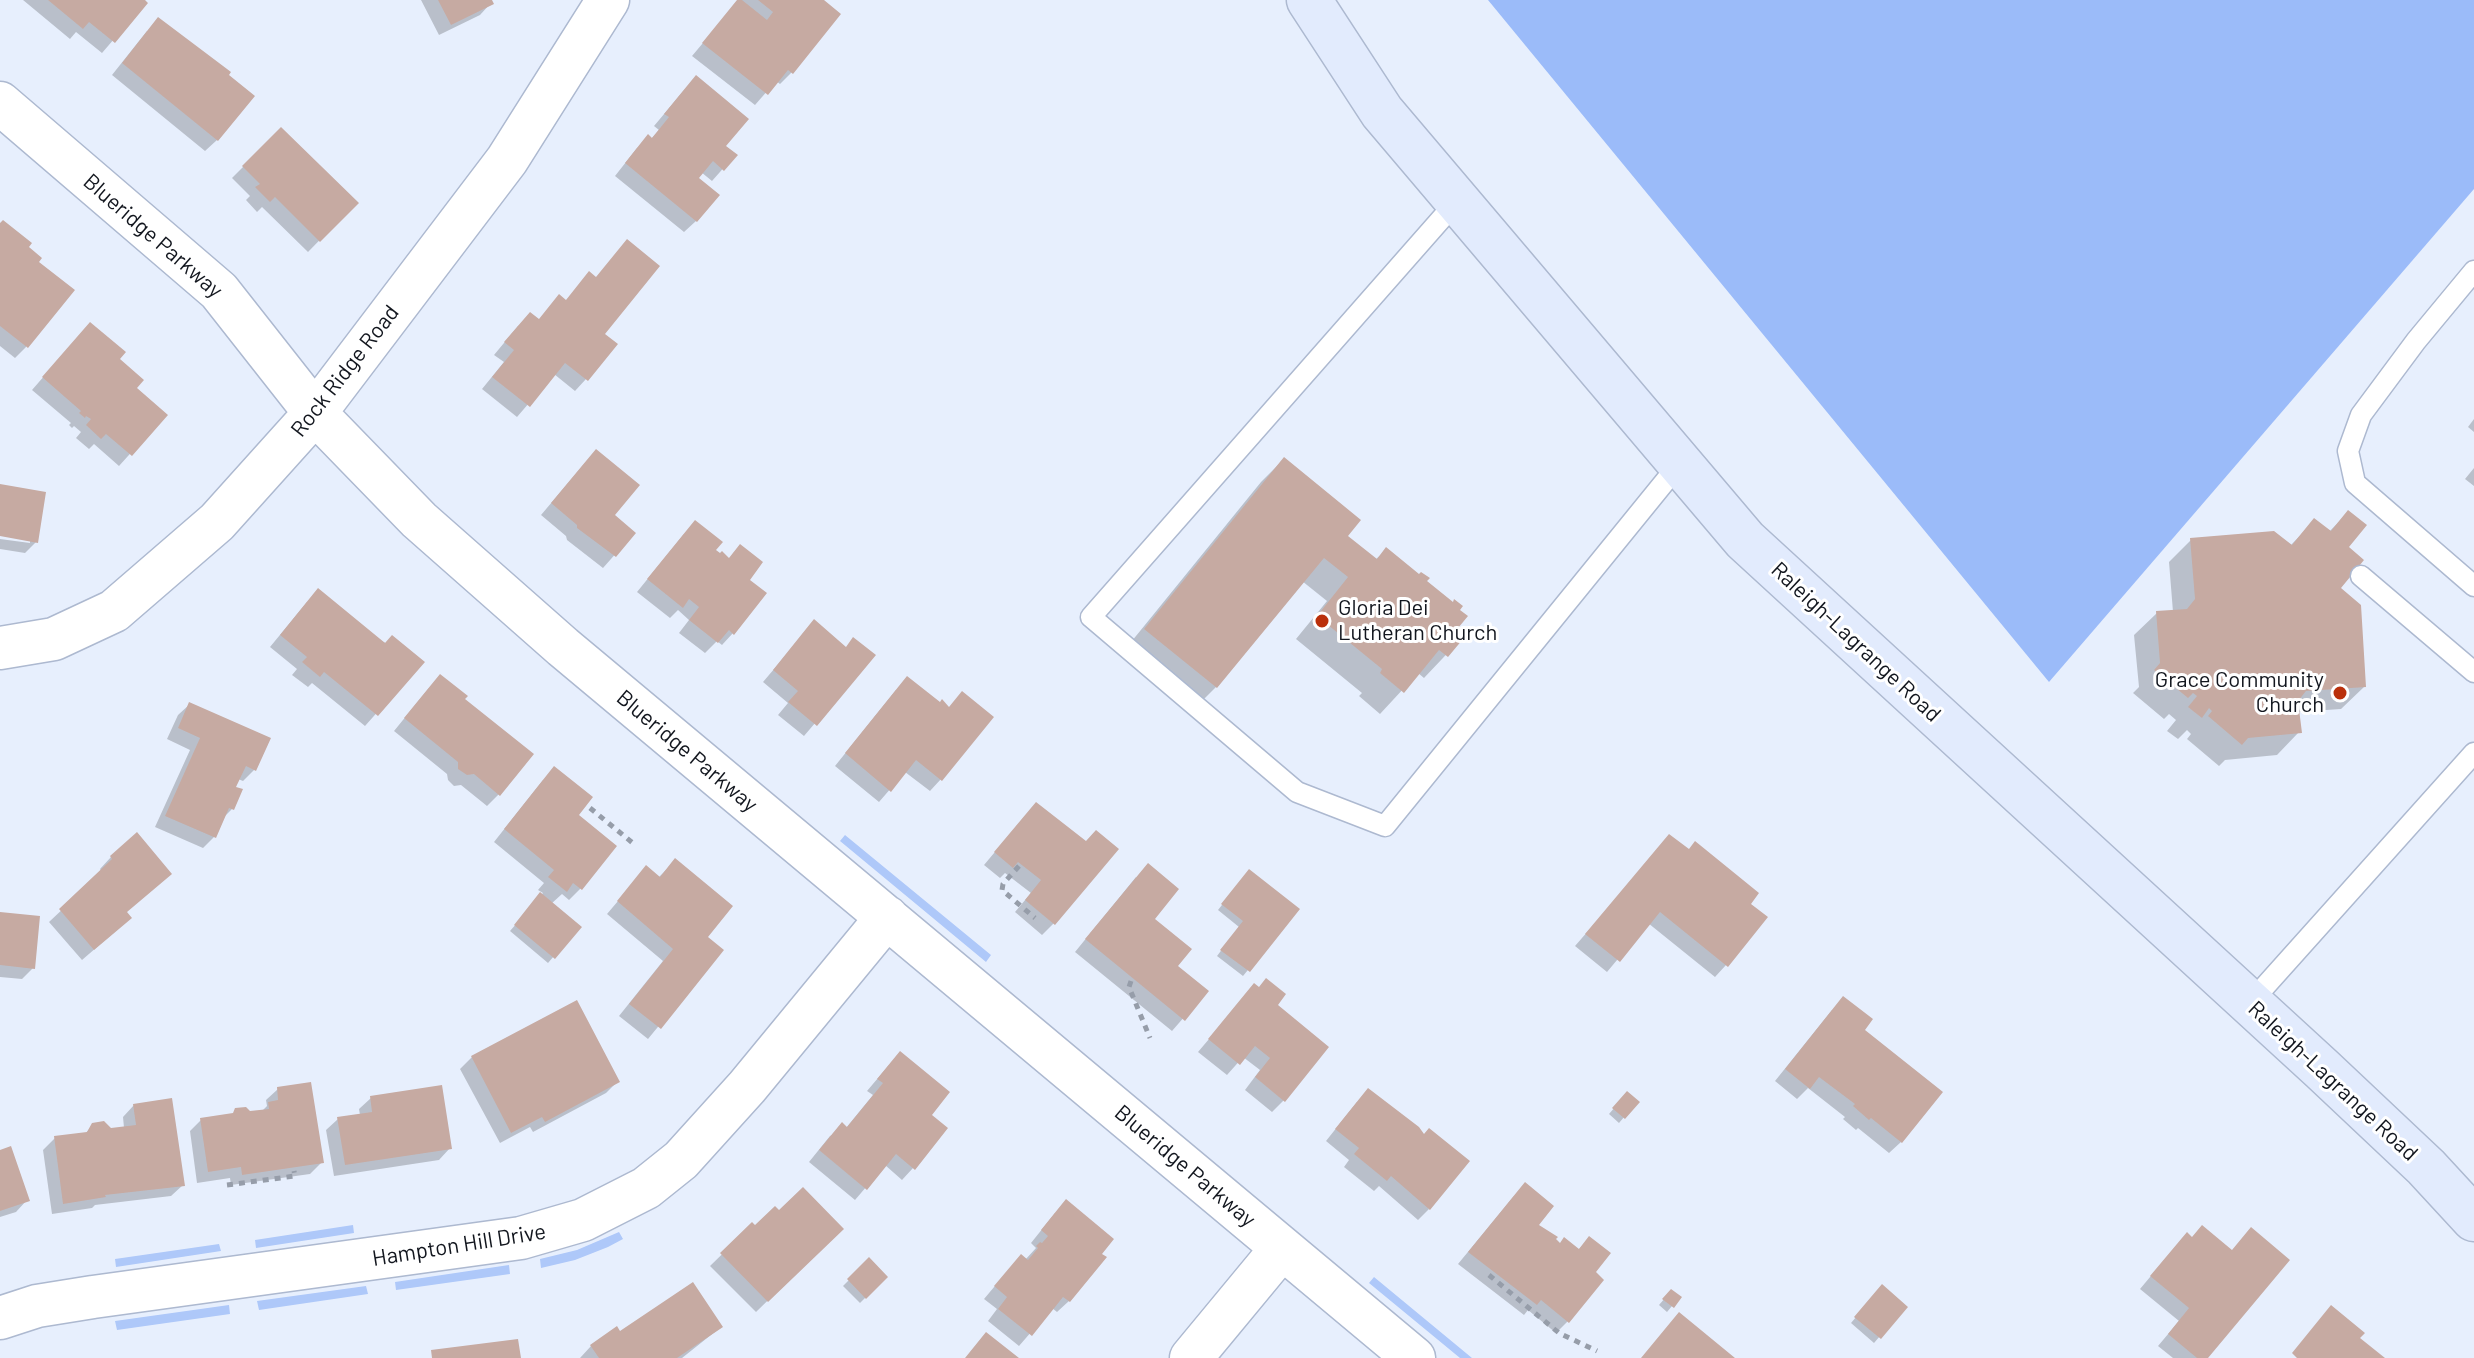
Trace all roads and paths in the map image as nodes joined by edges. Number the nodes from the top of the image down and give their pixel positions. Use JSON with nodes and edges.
{"nodes":[{"id":1,"x":608,"y":0,"type":"edge"},
{"id":2,"x":1309,"y":0,"type":"edge"},
{"id":3,"x":0,"y":103,"type":"edge"},
{"id":4,"x":1457,"y":201,"type":"junction"},
{"id":5,"x":2474,"y":271,"type":"edge"},
{"id":6,"x":315,"y":413,"type":"junction"},
{"id":7,"x":1680,"y":463,"type":"junction"},
{"id":8,"x":2361,"y":576,"type":"dead end"},
{"id":9,"x":2474,"y":586,"type":"edge"},
{"id":10,"x":0,"y":648,"type":"edge"},
{"id":11,"x":2474,"y":672,"type":"edge"},
{"id":12,"x":2474,"y":753,"type":"edge"},
{"id":13,"x":590,"y":808,"type":"dead end"},
{"id":14,"x":634,"y":844,"type":"dead end"},
{"id":15,"x":1019,"y":866,"type":"dead end"},
{"id":16,"x":887,"y":917,"type":"junction"},
{"id":17,"x":1035,"y":918,"type":"dead end"},
{"id":18,"x":1131,"y":981,"type":"dead end"},
{"id":19,"x":2250,"y":1003,"type":"junction"},
{"id":20,"x":1150,"y":1038,"type":"dead end"},
{"id":21,"x":294,"y":1171,"type":"dead end"},
{"id":22,"x":227,"y":1185,"type":"dead end"},
{"id":23,"x":2474,"y":1219,"type":"edge"},
{"id":24,"x":1282,"y":1248,"type":"junction"},
{"id":25,"x":1489,"y":1275,"type":"dead end"},
{"id":26,"x":0,"y":1318,"type":"edge"},
{"id":27,"x":1597,"y":1351,"type":"dead end"},
{"id":28,"x":1191,"y":1358,"type":"edge"},
{"id":29,"x":1414,"y":1358,"type":"edge"}],
"edges":[{"from":1,"to":6,"type":"street","name":"Rock Ridge Road"},
{"from":2,"to":4,"type":"main road","name":"Raleigh-Lagrange Road"},
{"from":3,"to":6,"type":"street","name":"Blueridge Parkway"},
{"from":4,"to":7,"type":"main road","name":"Raleigh-Lagrange Road"},
{"from":4,"to":7,"type":"lane"},
{"from":5,"to":9,"type":"lane"},
{"from":6,"to":10,"type":"street","name":"Rock Ridge Road"},
{"from":6,"to":16,"type":"street","name":"Blueridge Parkway"},
{"from":7,"to":19,"type":"main road","name":"Raleigh-Lagrange Road"},
{"from":8,"to":11,"type":"lane"},
{"from":12,"to":19,"type":"lane"},
{"from":13,"to":14,"type":"path"},
{"from":15,"to":17,"type":"path"},
{"from":16,"to":24,"type":"street","name":"Blueridge Parkway"},
{"from":16,"to":26,"type":"street","name":"Hampton Hill Drive"},
{"from":18,"to":20,"type":"path"},
{"from":19,"to":23,"type":"main road","name":"Raleigh-Lagrange Road"},
{"from":21,"to":22,"type":"path"},
{"from":24,"to":28,"type":"street"},
{"from":24,"to":29,"type":"street","name":"Blueridge Parkway"},
{"from":25,"to":27,"type":"path"}]}
